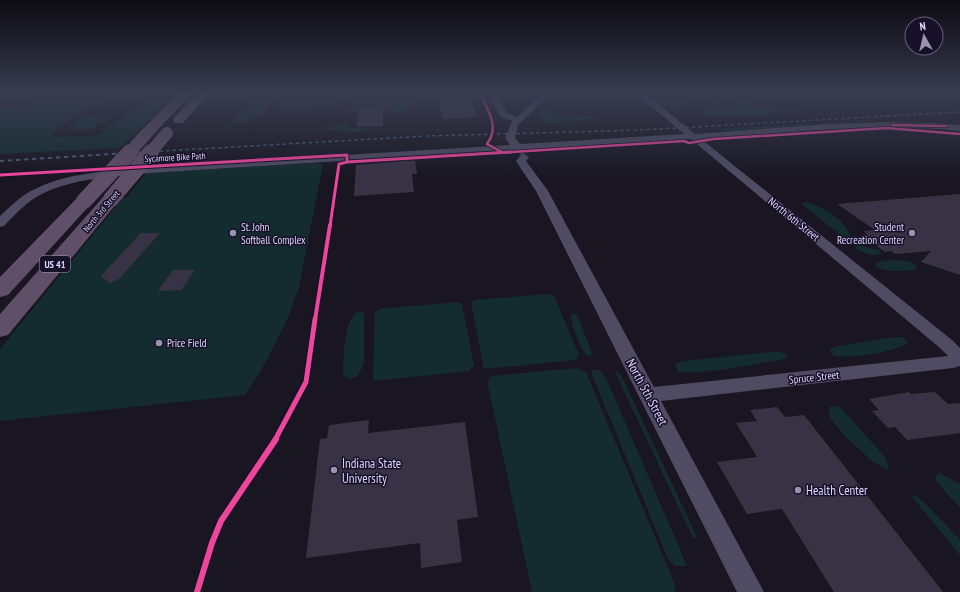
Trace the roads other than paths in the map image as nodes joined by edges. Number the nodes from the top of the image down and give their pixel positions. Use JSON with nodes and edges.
{"nodes":[{"id":1,"x":158,"y":122,"type":"edge"},
{"id":2,"x":177,"y":122,"type":"edge"},
{"id":3,"x":517,"y":122,"type":"edge"},
{"id":4,"x":676,"y":122,"type":"edge"},
{"id":5,"x":960,"y":128,"type":"edge"},
{"id":6,"x":694,"y":136,"type":"junction"},
{"id":7,"x":516,"y":147,"type":"junction"},
{"id":8,"x":0,"y":223,"type":"edge"},
{"id":9,"x":0,"y":290,"type":"edge"},
{"id":10,"x":0,"y":329,"type":"edge"},
{"id":11,"x":946,"y":344,"type":"joint"},
{"id":12,"x":648,"y":395,"type":"junction"},
{"id":13,"x":752,"y":592,"type":"edge"}],
"edges":[{"from":1,"to":9,"type":"highway","name":"North 3rd Street","number":"US 41","bridge":true},
{"from":2,"to":10,"type":"highway","name":"North 3rd Street","number":"US 41","bridge":true},
{"from":3,"to":7,"type":"street"},
{"from":4,"to":6,"type":"street","name":"North 6th Street"},
{"from":5,"to":6,"type":"street"},
{"from":6,"to":7,"type":"street"},
{"from":6,"to":11,"type":"street","name":"North 6th Street"},
{"from":7,"to":8,"type":"street"},
{"from":7,"to":12,"type":"street","name":"North 5th Street"},
{"from":11,"to":12,"type":"street","name":"Spruce Street"},
{"from":12,"to":13,"type":"street","name":"North 5th Street"}]}
